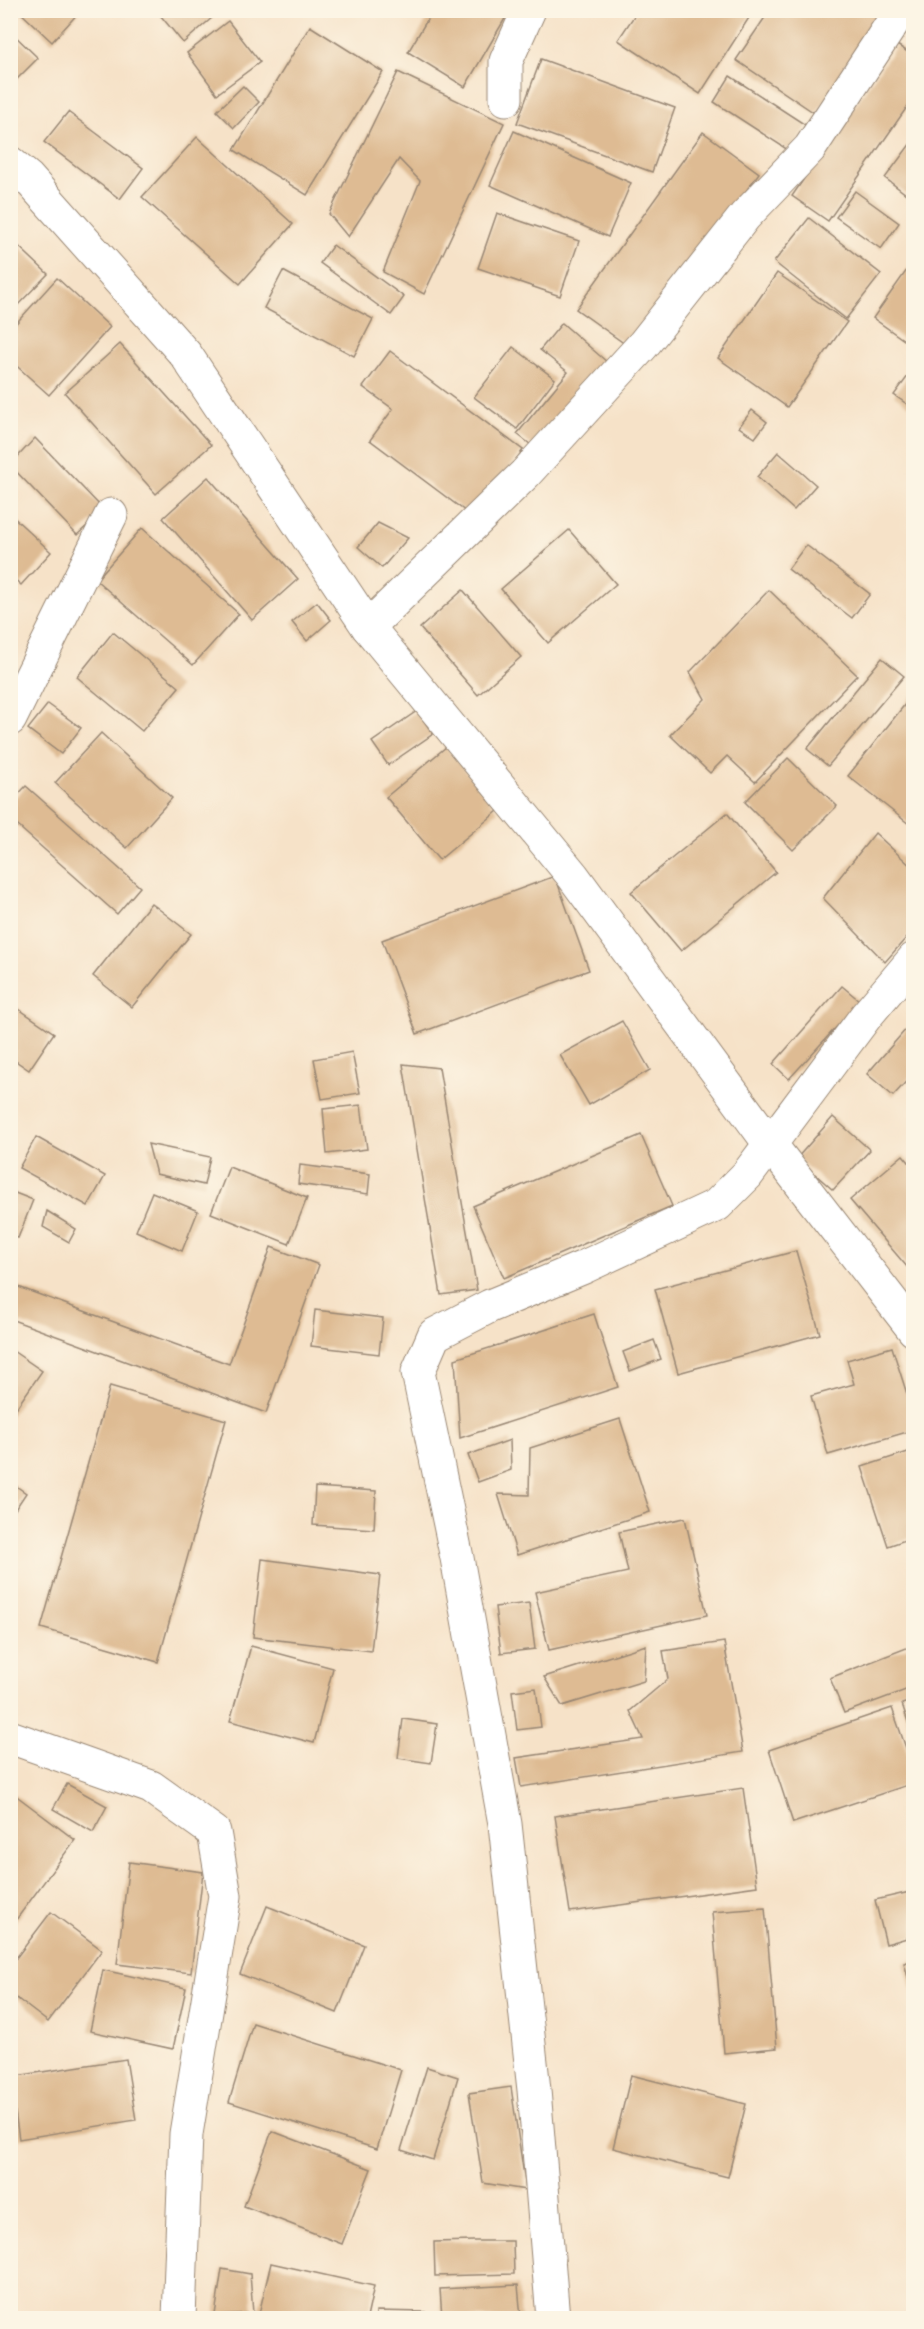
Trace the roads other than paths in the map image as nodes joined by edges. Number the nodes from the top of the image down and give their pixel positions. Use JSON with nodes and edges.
{"nodes":[{"id":1,"x":529,"y":10,"type":"edge"},
{"id":2,"x":901,"y":10,"type":"edge"},
{"id":3,"x":506,"y":99,"type":"dead end"},
{"id":4,"x":10,"y":163,"type":"edge"},
{"id":5,"x":111,"y":515,"type":"dead end"},
{"id":6,"x":368,"y":627,"type":"junction"},
{"id":7,"x":10,"y":719,"type":"edge"},
{"id":8,"x":914,"y":959,"type":"edge"},
{"id":9,"x":770,"y":1144,"type":"junction"},
{"id":10,"x":914,"y":1330,"type":"edge"},
{"id":11,"x":10,"y":1737,"type":"edge"},
{"id":12,"x":178,"y":2319,"type":"edge"},
{"id":13,"x":554,"y":2319,"type":"edge"}],
"edges":[{"from":1,"to":3,"type":"street"},
{"from":2,"to":6,"type":"street"},
{"from":4,"to":6,"type":"street"},
{"from":5,"to":7,"type":"street"},
{"from":6,"to":9,"type":"street"},
{"from":8,"to":9,"type":"street"},
{"from":9,"to":10,"type":"street"},
{"from":9,"to":13,"type":"street"},
{"from":11,"to":12,"type":"street"}]}
